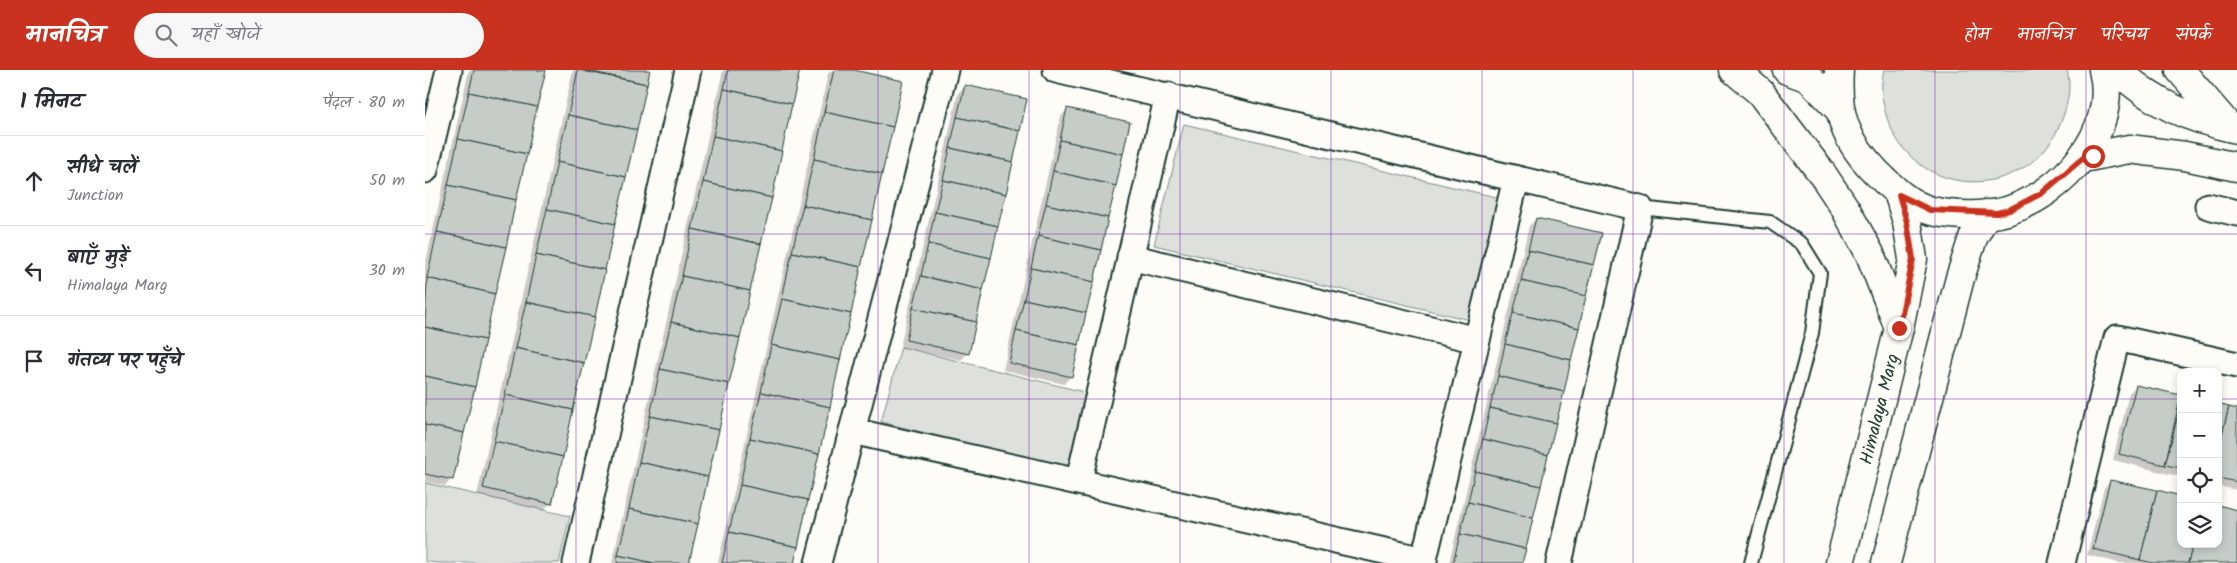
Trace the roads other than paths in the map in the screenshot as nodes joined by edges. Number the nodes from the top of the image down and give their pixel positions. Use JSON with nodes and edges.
{"nodes":[{"id":1,"x":449,"y":70,"type":"edge"},
{"id":2,"x":688,"y":70,"type":"edge"},
{"id":3,"x":945,"y":70,"type":"edge"},
{"id":4,"x":1057,"y":70,"type":"edge"},
{"id":5,"x":1734,"y":70,"type":"edge"},
{"id":6,"x":1787,"y":70,"type":"edge"},
{"id":7,"x":1839,"y":70,"type":"edge"},
{"id":8,"x":2103,"y":70,"type":"edge"},
{"id":9,"x":2118,"y":70,"type":"edge"},
{"id":10,"x":2180,"y":70,"type":"edge"},
{"id":11,"x":1168,"y":95,"type":"junction"},
{"id":12,"x":1839,"y":109,"type":"junction"},
{"id":13,"x":2233,"y":128,"type":"edge"},
{"id":14,"x":2083,"y":158,"type":"junction"},
{"id":15,"x":2237,"y":167,"type":"edge"},
{"id":16,"x":425,"y":170,"type":"edge"},
{"id":17,"x":1517,"y":179,"type":"junction"},
{"id":18,"x":1899,"y":195,"type":"junction"},
{"id":19,"x":2208,"y":206,"type":"dead end"},
{"id":20,"x":1640,"y":208,"type":"junction"},
{"id":21,"x":2237,"y":213,"type":"edge"},
{"id":22,"x":1986,"y":214,"type":"junction"},
{"id":23,"x":1130,"y":257,"type":"junction"},
{"id":24,"x":1899,"y":328,"type":"junction"},
{"id":25,"x":1477,"y":340,"type":"junction"},
{"id":26,"x":2237,"y":365,"type":"edge"},
{"id":27,"x":852,"y":431,"type":"junction"},
{"id":28,"x":1079,"y":480,"type":"junction"},
{"id":29,"x":1424,"y":562,"type":"edge"},
{"id":30,"x":576,"y":563,"type":"edge"},
{"id":31,"x":818,"y":563,"type":"edge"},
{"id":32,"x":1559,"y":563,"type":"edge"},
{"id":33,"x":1751,"y":563,"type":"edge"},
{"id":34,"x":1840,"y":563,"type":"edge"},
{"id":35,"x":1886,"y":563,"type":"edge"},
{"id":36,"x":2062,"y":563,"type":"edge"}],
"edges":[{"from":1,"to":16,"type":"street"},
{"from":2,"to":30,"type":"street"},
{"from":3,"to":27,"type":"street"},
{"from":4,"to":11,"type":"street"},
{"from":5,"to":24,"type":"main road"},
{"from":6,"to":12,"type":"main road"},
{"from":7,"to":12,"type":"main road"},
{"from":8,"to":14,"type":"main road"},
{"from":9,"to":13,"type":"main road"},
{"from":10,"to":13,"type":"main road"},
{"from":11,"to":17,"type":"street"},
{"from":11,"to":23,"type":"street"},
{"from":12,"to":18,"type":"main road"},
{"from":14,"to":15,"type":"main road"},
{"from":14,"to":22,"type":"main road"},
{"from":17,"to":20,"type":"street"},
{"from":17,"to":25,"type":"street"},
{"from":18,"to":22,"type":"main road"},
{"from":18,"to":24,"type":"main road","name":"Himalaya Marg"},
{"from":19,"to":21,"type":"street"},
{"from":20,"to":32,"type":"street"},
{"from":20,"to":33,"type":"lane"},
{"from":22,"to":35,"type":"main road"},
{"from":23,"to":25,"type":"street"},
{"from":23,"to":28,"type":"street"},
{"from":24,"to":34,"type":"main road","name":"Himalaya Marg"},
{"from":25,"to":29,"type":"street"},
{"from":26,"to":36,"type":"street"},
{"from":27,"to":28,"type":"street"},
{"from":27,"to":31,"type":"street"},
{"from":28,"to":29,"type":"street"}]}
